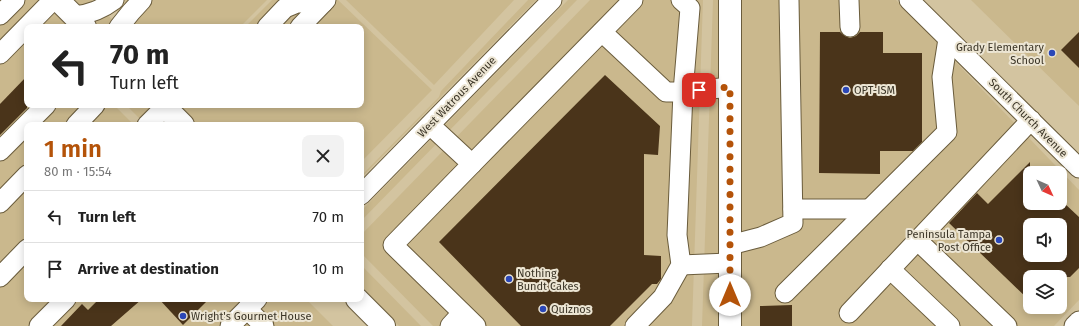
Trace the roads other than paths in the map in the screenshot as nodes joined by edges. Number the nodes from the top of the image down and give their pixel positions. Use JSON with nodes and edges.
{"nodes":[{"id":1,"x":15,"y":0,"type":"edge"},
{"id":2,"x":53,"y":0,"type":"edge"},
{"id":3,"x":58,"y":0,"type":"edge"},
{"id":4,"x":114,"y":0,"type":"edge"},
{"id":5,"x":142,"y":0,"type":"edge"},
{"id":6,"x":552,"y":0,"type":"edge"},
{"id":7,"x":633,"y":0,"type":"edge"},
{"id":8,"x":681,"y":0,"type":"edge"},
{"id":9,"x":730,"y":0,"type":"edge"},
{"id":10,"x":789,"y":0,"type":"edge"},
{"id":11,"x":849,"y":0,"type":"edge"},
{"id":12,"x":909,"y":0,"type":"edge"},
{"id":13,"x":325,"y":1,"type":"edge"},
{"id":14,"x":0,"y":15,"type":"edge"},
{"id":15,"x":80,"y":22,"type":"edge"},
{"id":16,"x":35,"y":24,"type":"edge"},
{"id":17,"x":121,"y":24,"type":"edge"},
{"id":18,"x":270,"y":24,"type":"edge"},
{"id":19,"x":303,"y":24,"type":"edge"},
{"id":20,"x":850,"y":27,"type":"dead end"},
{"id":21,"x":602,"y":32,"type":"junction"},
{"id":22,"x":948,"y":39,"type":"junction"},
{"id":23,"x":22,"y":42,"type":"edge"},
{"id":24,"x":0,"y":54,"type":"edge"},
{"id":25,"x":730,"y":87,"type":"junction"},
{"id":26,"x":683,"y":92,"type":"junction"},
{"id":27,"x":43,"y":108,"type":"edge"},
{"id":28,"x":92,"y":108,"type":"edge"},
{"id":29,"x":162,"y":108,"type":"edge"},
{"id":30,"x":166,"y":108,"type":"edge"},
{"id":31,"x":1031,"y":120,"type":"junction"},
{"id":32,"x":29,"y":122,"type":"edge"},
{"id":33,"x":79,"y":122,"type":"edge"},
{"id":34,"x":150,"y":122,"type":"edge"},
{"id":35,"x":180,"y":122,"type":"edge"},
{"id":36,"x":430,"y":125,"type":"junction"},
{"id":37,"x":24,"y":127,"type":"edge"},
{"id":38,"x":0,"y":151,"type":"edge"},
{"id":39,"x":472,"y":164,"type":"junction"},
{"id":40,"x":1079,"y":168,"type":"edge"},
{"id":41,"x":24,"y":178,"type":"edge"},
{"id":42,"x":364,"y":192,"type":"edge"},
{"id":43,"x":0,"y":203,"type":"edge"},
{"id":44,"x":792,"y":209,"type":"junction"},
{"id":45,"x":869,"y":209,"type":"junction"},
{"id":46,"x":917,"y":240,"type":"junction"},
{"id":47,"x":24,"y":252,"type":"edge"},
{"id":48,"x":730,"y":254,"type":"junction"},
{"id":49,"x":681,"y":265,"type":"junction"},
{"id":50,"x":890,"y":269,"type":"junction"},
{"id":51,"x":0,"y":276,"type":"edge"},
{"id":52,"x":785,"y":293,"type":"dead end"},
{"id":53,"x":63,"y":302,"type":"edge"},
{"id":54,"x":360,"y":302,"type":"edge"},
{"id":55,"x":252,"y":304,"type":"edge"},
{"id":56,"x":849,"y":313,"type":"dead end"},
{"id":57,"x":456,"y":319,"type":"edge"},
{"id":58,"x":1079,"y":320,"type":"edge"},
{"id":59,"x":39,"y":326,"type":"edge"},
{"id":60,"x":230,"y":326,"type":"edge"},
{"id":61,"x":264,"y":326,"type":"edge"},
{"id":62,"x":384,"y":326,"type":"edge"},
{"id":63,"x":476,"y":326,"type":"edge"},
{"id":64,"x":634,"y":326,"type":"edge"},
{"id":65,"x":730,"y":326,"type":"edge"},
{"id":66,"x":950,"y":326,"type":"edge"},
{"id":67,"x":1007,"y":326,"type":"edge"},
{"id":68,"x":1074,"y":326,"type":"edge"}],
"edges":[{"from":1,"to":14,"type":"street"},
{"from":2,"to":16,"type":"street"},
{"from":3,"to":15,"type":"main road"},
{"from":4,"to":15,"type":"street"},
{"from":5,"to":17,"type":"street"},
{"from":6,"to":36,"type":"street","name":"West Watrous Avenue"},
{"from":7,"to":21,"type":"street"},
{"from":8,"to":26,"type":"street"},
{"from":9,"to":25,"type":"main road"},
{"from":10,"to":44,"type":"street"},
{"from":11,"to":20,"type":"street"},
{"from":12,"to":22,"type":"street","name":"South Church Avenue"},
{"from":13,"to":18,"type":"street"},
{"from":13,"to":19,"type":"street"},
{"from":21,"to":26,"type":"street"},
{"from":21,"to":39,"type":"street"},
{"from":22,"to":31,"type":"street","name":"South Church Avenue"},
{"from":22,"to":45,"type":"street"},
{"from":23,"to":24,"type":"street"},
{"from":25,"to":26,"type":"street"},
{"from":25,"to":48,"type":"main road"},
{"from":26,"to":49,"type":"street"},
{"from":27,"to":32,"type":"street"},
{"from":28,"to":33,"type":"street"},
{"from":29,"to":34,"type":"street"},
{"from":30,"to":35,"type":"main road"},
{"from":31,"to":40,"type":"street","name":"South Church Avenue"},
{"from":31,"to":46,"type":"street"},
{"from":36,"to":39,"type":"street"},
{"from":36,"to":42,"type":"street","name":"West Watrous Avenue"},
{"from":37,"to":38,"type":"street"},
{"from":39,"to":57,"type":"street"},
{"from":41,"to":43,"type":"street"},
{"from":44,"to":45,"type":"street"},
{"from":44,"to":48,"type":"street"},
{"from":45,"to":52,"type":"street"},
{"from":46,"to":50,"type":"street"},
{"from":46,"to":67,"type":"street"},
{"from":47,"to":51,"type":"street"},
{"from":48,"to":49,"type":"street"},
{"from":48,"to":65,"type":"main road"},
{"from":49,"to":64,"type":"street"},
{"from":50,"to":56,"type":"street"},
{"from":50,"to":66,"type":"street"},
{"from":53,"to":59,"type":"street"},
{"from":54,"to":62,"type":"main road"},
{"from":55,"to":60,"type":"street"},
{"from":55,"to":61,"type":"street"},
{"from":57,"to":63,"type":"street"},
{"from":58,"to":68,"type":"street"}]}
